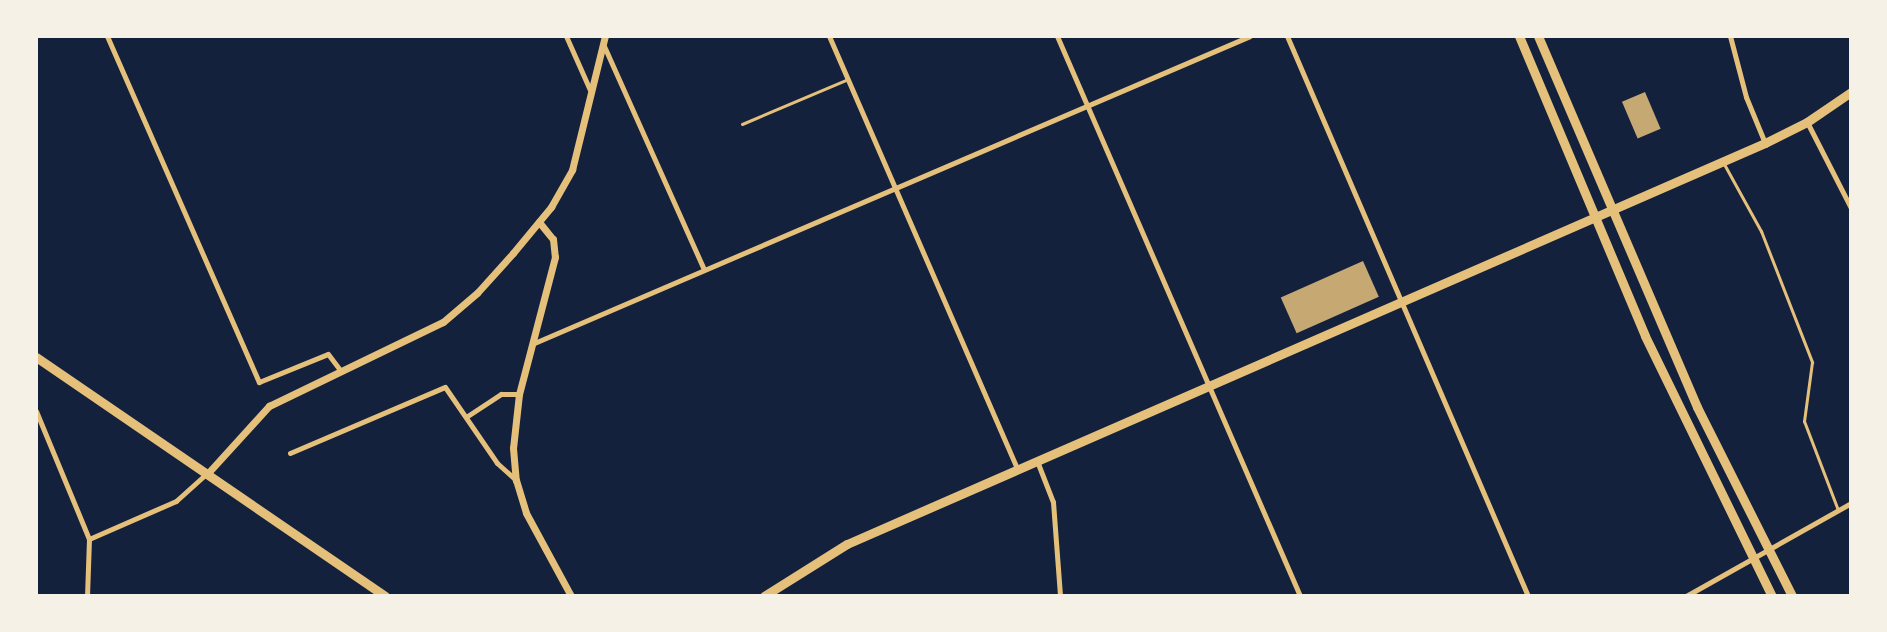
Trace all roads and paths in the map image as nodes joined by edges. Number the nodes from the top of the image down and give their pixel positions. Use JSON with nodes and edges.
{"nodes":[{"id":1,"x":107,"y":36,"type":"edge"},
{"id":2,"x":566,"y":36,"type":"edge"},
{"id":3,"x":605,"y":36,"type":"edge"},
{"id":4,"x":829,"y":36,"type":"edge"},
{"id":5,"x":1057,"y":36,"type":"edge"},
{"id":6,"x":1250,"y":36,"type":"edge"},
{"id":7,"x":1287,"y":36,"type":"edge"},
{"id":8,"x":1519,"y":36,"type":"edge"},
{"id":9,"x":1538,"y":36,"type":"edge"},
{"id":10,"x":1730,"y":36,"type":"edge"},
{"id":11,"x":603,"y":46,"type":"junction"},
{"id":12,"x":848,"y":79,"type":"junction"},
{"id":13,"x":1851,"y":92,"type":"edge"},
{"id":14,"x":592,"y":95,"type":"junction"},
{"id":15,"x":1088,"y":106,"type":"junction"},
{"id":16,"x":1807,"y":122,"type":"junction"},
{"id":17,"x":742,"y":124,"type":"dead end"},
{"id":18,"x":1765,"y":143,"type":"junction"},
{"id":19,"x":1722,"y":161,"type":"junction"},
{"id":20,"x":895,"y":188,"type":"junction"},
{"id":21,"x":1851,"y":208,"type":"edge"},
{"id":22,"x":1610,"y":210,"type":"junction"},
{"id":23,"x":1595,"y":216,"type":"junction"},
{"id":24,"x":539,"y":222,"type":"junction"},
{"id":25,"x":704,"y":270,"type":"junction"},
{"id":26,"x":1401,"y":300,"type":"junction"},
{"id":27,"x":532,"y":344,"type":"junction"},
{"id":28,"x":36,"y":357,"type":"edge"},
{"id":29,"x":341,"y":371,"type":"junction"},
{"id":30,"x":1208,"y":385,"type":"junction"},
{"id":31,"x":519,"y":394,"type":"junction"},
{"id":32,"x":36,"y":411,"type":"edge"},
{"id":33,"x":466,"y":417,"type":"junction"},
{"id":34,"x":290,"y":453,"type":"dead end"},
{"id":35,"x":1037,"y":461,"type":"junction"},
{"id":36,"x":1017,"y":469,"type":"junction"},
{"id":37,"x":208,"y":473,"type":"junction"},
{"id":38,"x":516,"y":480,"type":"junction"},
{"id":39,"x":1851,"y":503,"type":"edge"},
{"id":40,"x":1838,"y":510,"type":"junction"},
{"id":41,"x":89,"y":539,"type":"junction"},
{"id":42,"x":1767,"y":549,"type":"junction"},
{"id":43,"x":1752,"y":558,"type":"junction"},
{"id":44,"x":380,"y":595,"type":"edge"},
{"id":45,"x":87,"y":596,"type":"edge"},
{"id":46,"x":571,"y":596,"type":"edge"},
{"id":47,"x":764,"y":596,"type":"edge"},
{"id":48,"x":1060,"y":596,"type":"edge"},
{"id":49,"x":1300,"y":596,"type":"edge"},
{"id":50,"x":1528,"y":596,"type":"edge"},
{"id":51,"x":1686,"y":596,"type":"edge"},
{"id":52,"x":1772,"y":596,"type":"edge"},
{"id":53,"x":1792,"y":596,"type":"edge"}],
"edges":[{"from":1,"to":29,"type":"street"},
{"from":2,"to":14,"type":"street"},
{"from":3,"to":11,"type":"street"},
{"from":4,"to":12,"type":"street"},
{"from":5,"to":15,"type":"street"},
{"from":6,"to":15,"type":"street"},
{"from":7,"to":26,"type":"street"},
{"from":8,"to":23,"type":"main road"},
{"from":9,"to":22,"type":"main road"},
{"from":10,"to":18,"type":"street"},
{"from":11,"to":14,"type":"street"},
{"from":11,"to":25,"type":"street"},
{"from":12,"to":17,"type":"lane"},
{"from":12,"to":20,"type":"street"},
{"from":13,"to":16,"type":"main road"},
{"from":14,"to":24,"type":"street"},
{"from":15,"to":20,"type":"street"},
{"from":15,"to":30,"type":"street"},
{"from":16,"to":18,"type":"main road"},
{"from":16,"to":21,"type":"street"},
{"from":18,"to":19,"type":"main road"},
{"from":19,"to":22,"type":"main road"},
{"from":19,"to":40,"type":"lane"},
{"from":20,"to":25,"type":"street"},
{"from":20,"to":36,"type":"street"},
{"from":22,"to":23,"type":"main road"},
{"from":22,"to":42,"type":"main road"},
{"from":23,"to":26,"type":"main road"},
{"from":23,"to":43,"type":"main road"},
{"from":24,"to":27,"type":"street"},
{"from":24,"to":29,"type":"street"},
{"from":25,"to":27,"type":"street"},
{"from":26,"to":30,"type":"main road"},
{"from":26,"to":50,"type":"street"},
{"from":27,"to":31,"type":"street"},
{"from":28,"to":37,"type":"main road"},
{"from":29,"to":37,"type":"street"},
{"from":30,"to":35,"type":"main road"},
{"from":30,"to":49,"type":"street"},
{"from":31,"to":33,"type":"street"},
{"from":31,"to":38,"type":"street"},
{"from":32,"to":41,"type":"street"},
{"from":33,"to":34,"type":"street"},
{"from":33,"to":38,"type":"street"},
{"from":35,"to":36,"type":"main road"},
{"from":35,"to":48,"type":"street"},
{"from":36,"to":47,"type":"main road"},
{"from":37,"to":41,"type":"street"},
{"from":37,"to":44,"type":"main road"},
{"from":38,"to":46,"type":"street"},
{"from":39,"to":40,"type":"street"},
{"from":40,"to":42,"type":"street"},
{"from":41,"to":45,"type":"street"},
{"from":42,"to":43,"type":"street"},
{"from":42,"to":53,"type":"main road"},
{"from":43,"to":51,"type":"street"},
{"from":43,"to":52,"type":"main road"}]}
